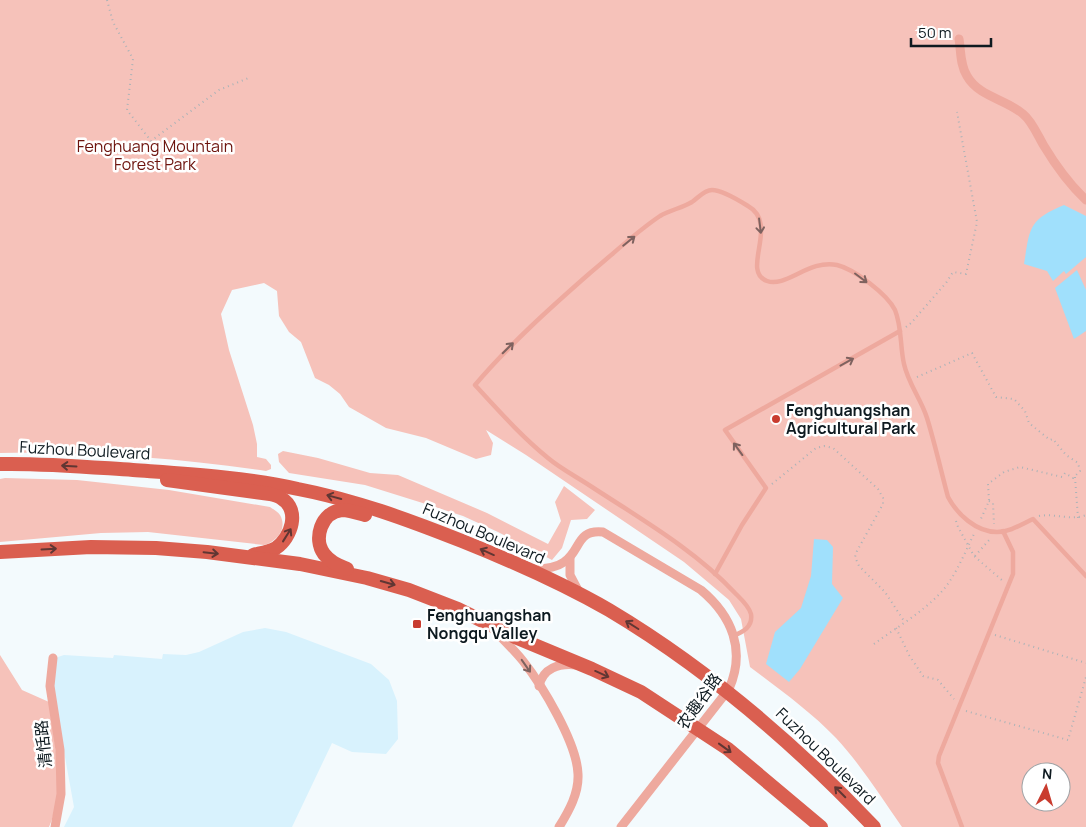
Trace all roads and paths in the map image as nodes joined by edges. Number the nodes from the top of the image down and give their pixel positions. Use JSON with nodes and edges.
{"nodes":[{"id":1,"x":107,"y":0,"type":"edge"},
{"id":2,"x":959,"y":39,"type":"dead end"},
{"id":3,"x":251,"y":77,"type":"dead end"},
{"id":4,"x":957,"y":112,"type":"dead end"},
{"id":5,"x":1086,"y":200,"type":"edge"},
{"id":6,"x":900,"y":331,"type":"junction"},
{"id":7,"x":910,"y":380,"type":"junction"},
{"id":8,"x":0,"y":464,"type":"edge"},
{"id":9,"x":97,"y":468,"type":"junction"},
{"id":10,"x":1075,"y":477,"type":"junction"},
{"id":11,"x":766,"y":488,"type":"junction"},
{"id":12,"x":987,"y":505,"type":"dead end"},
{"id":13,"x":954,"y":509,"type":"junction"},
{"id":14,"x":1086,"y":515,"type":"edge"},
{"id":15,"x":1078,"y":518,"type":"junction"},
{"id":16,"x":1033,"y":519,"type":"junction"},
{"id":17,"x":1003,"y":531,"type":"junction"},
{"id":18,"x":444,"y":534,"type":"junction"},
{"id":19,"x":970,"y":542,"type":"dead end"},
{"id":20,"x":968,"y":546,"type":"junction"},
{"id":21,"x":0,"y":552,"type":"edge"},
{"id":22,"x":245,"y":557,"type":"junction"},
{"id":23,"x":570,"y":557,"type":"junction"},
{"id":24,"x":526,"y":569,"type":"junction"},
{"id":25,"x":715,"y":574,"type":"junction"},
{"id":26,"x":1086,"y":576,"type":"edge"},
{"id":27,"x":366,"y":578,"type":"junction"},
{"id":28,"x":1008,"y":585,"type":"junction"},
{"id":29,"x":583,"y":596,"type":"junction"},
{"id":30,"x":904,"y":622,"type":"junction"},
{"id":31,"x":486,"y":623,"type":"junction"},
{"id":32,"x":990,"y":634,"type":"junction"},
{"id":33,"x":733,"y":636,"type":"junction"},
{"id":34,"x":874,"y":644,"type":"dead end"},
{"id":35,"x":53,"y":658,"type":"dead end"},
{"id":36,"x":1086,"y":663,"type":"edge"},
{"id":37,"x":581,"y":665,"type":"junction"},
{"id":38,"x":1086,"y":677,"type":"edge"},
{"id":39,"x":539,"y":686,"type":"junction"},
{"id":40,"x":1068,"y":740,"type":"dead end"},
{"id":41,"x":54,"y":827,"type":"edge"},
{"id":42,"x":559,"y":827,"type":"edge"},
{"id":43,"x":621,"y":827,"type":"edge"},
{"id":44,"x":822,"y":827,"type":"edge"},
{"id":45,"x":874,"y":827,"type":"edge"},
{"id":46,"x":962,"y":827,"type":"edge"}],
"edges":[{"from":1,"to":3,"type":"path"},
{"from":2,"to":5,"type":"street"},
{"from":4,"to":6,"type":"path"},
{"from":6,"to":7,"type":"lane"},
{"from":11,"to":6,"type":"lane","one_way":true},
{"from":25,"to":6,"type":"lane","one_way":true},
{"from":7,"to":10,"type":"path"},
{"from":7,"to":13,"type":"lane"},
{"from":9,"to":8,"type":"main road","name":"Fuzhou Boulevard","one_way":true},
{"from":18,"to":9,"type":"main road","name":"Fuzhou Boulevard","one_way":true},
{"from":22,"to":9,"type":"main road","one_way":true},
{"from":10,"to":12,"type":"path"},
{"from":10,"to":15,"type":"path"},
{"from":11,"to":25,"type":"lane"},
{"from":11,"to":30,"type":"path"},
{"from":13,"to":17,"type":"lane"},
{"from":13,"to":20,"type":"path"},
{"from":14,"to":15,"type":"path"},
{"from":15,"to":16,"type":"path"},
{"from":16,"to":17,"type":"lane"},
{"from":16,"to":26,"type":"lane"},
{"from":17,"to":28,"type":"lane"},
{"from":24,"to":18,"type":"main road","name":"Fuzhou Boulevard","one_way":true},
{"from":18,"to":27,"type":"main road"},
{"from":19,"to":20,"type":"path"},
{"from":20,"to":28,"type":"path"},
{"from":20,"to":30,"type":"path"},
{"from":21,"to":22,"type":"main road","one_way":true},
{"from":22,"to":27,"type":"main road"},
{"from":23,"to":24,"type":"street"},
{"from":23,"to":29,"type":"street"},
{"from":23,"to":33,"type":"street","name":"农趣谷路"},
{"from":24,"to":29,"type":"main road","name":"Fuzhou Boulevard"},
{"from":25,"to":33,"type":"lane"},
{"from":27,"to":31,"type":"main road","one_way":true},
{"from":28,"to":32,"type":"lane"},
{"from":45,"to":29,"type":"main road","name":"Fuzhou Boulevard","one_way":true},
{"from":30,"to":34,"type":"path"},
{"from":31,"to":37,"type":"main road"},
{"from":31,"to":39,"type":"street","one_way":true},
{"from":32,"to":36,"type":"path"},
{"from":32,"to":46,"type":"lane"},
{"from":33,"to":43,"type":"street","name":"农趣谷路"},
{"from":35,"to":41,"type":"street","name":"清恬路"},
{"from":37,"to":39,"type":"street"},
{"from":37,"to":44,"type":"main road","one_way":true},
{"from":38,"to":40,"type":"path"},
{"from":39,"to":42,"type":"street"}]}
